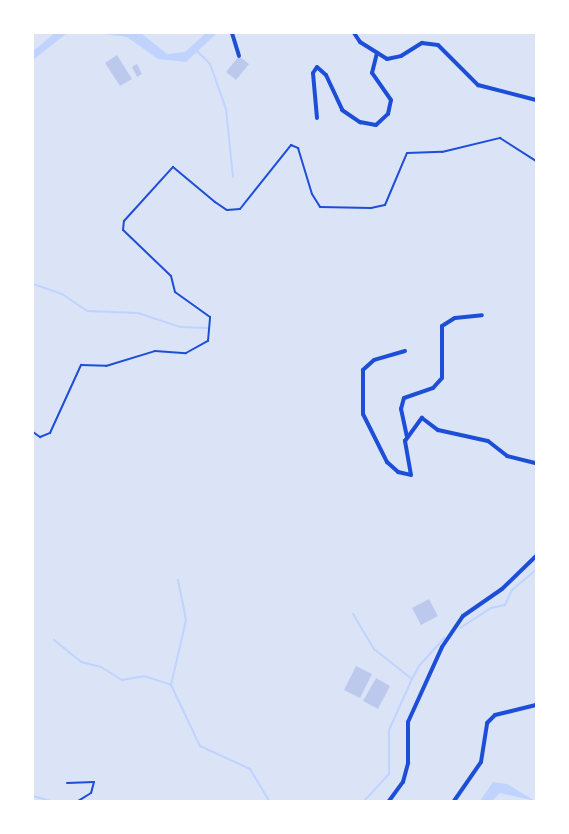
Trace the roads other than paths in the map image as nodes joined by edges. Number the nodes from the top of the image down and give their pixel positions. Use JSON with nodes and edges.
{"nodes":[{"id":1,"x":232,"y":33,"type":"edge"},
{"id":2,"x":354,"y":33,"type":"edge"},
{"id":3,"x":378,"y":53,"type":"junction"},
{"id":4,"x":239,"y":56,"type":"dead end"},
{"id":5,"x":536,"y":100,"type":"edge"},
{"id":6,"x":317,"y":118,"type":"dead end"},
{"id":7,"x":536,"y":161,"type":"edge"},
{"id":8,"x":482,"y":315,"type":"dead end"},
{"id":9,"x":405,"y":351,"type":"dead end"},
{"id":10,"x":33,"y":432,"type":"edge"},
{"id":11,"x":408,"y":438,"type":"junction"},
{"id":12,"x":536,"y":464,"type":"edge"},
{"id":13,"x":536,"y":556,"type":"edge"},
{"id":14,"x":536,"y":705,"type":"edge"},
{"id":15,"x":67,"y":783,"type":"dead end"},
{"id":16,"x":78,"y":801,"type":"edge"},
{"id":17,"x":389,"y":801,"type":"edge"},
{"id":18,"x":454,"y":801,"type":"edge"}],
"edges":[{"from":1,"to":4,"type":"street"},
{"from":2,"to":3,"type":"street"},
{"from":3,"to":5,"type":"street"},
{"from":3,"to":6,"type":"street"},
{"from":7,"to":10,"type":"lane"},
{"from":8,"to":11,"type":"street"},
{"from":9,"to":11,"type":"street"},
{"from":11,"to":12,"type":"street"},
{"from":13,"to":17,"type":"street"},
{"from":14,"to":18,"type":"street"},
{"from":15,"to":16,"type":"lane"}]}
